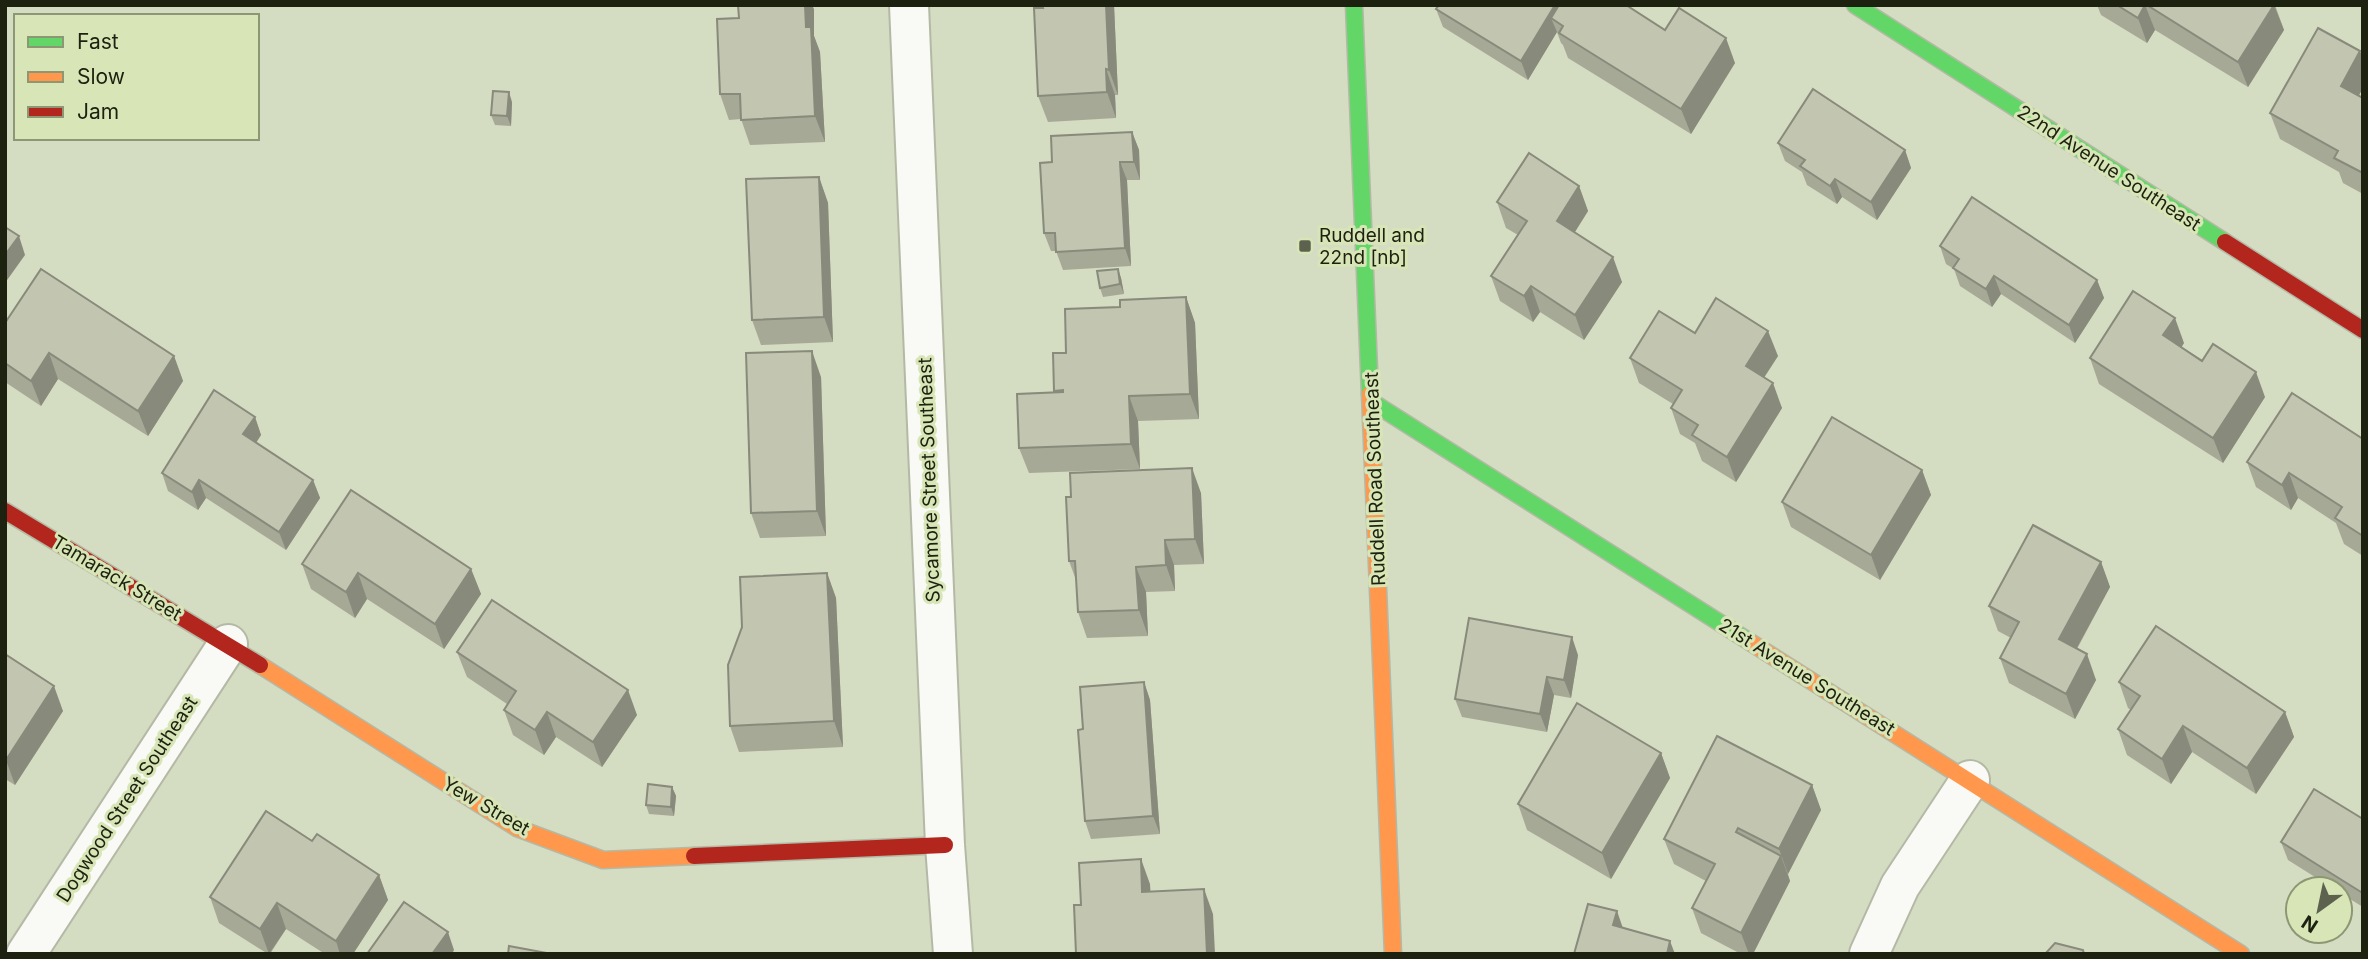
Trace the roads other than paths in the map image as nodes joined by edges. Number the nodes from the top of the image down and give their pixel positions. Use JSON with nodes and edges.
{"nodes":[{"id":1,"x":909,"y":5,"type":"edge"},
{"id":2,"x":1354,"y":5,"type":"edge"},
{"id":3,"x":1855,"y":5,"type":"edge"},
{"id":4,"x":2363,"y":330,"type":"edge"},
{"id":5,"x":1372,"y":402,"type":"junction"},
{"id":6,"x":5,"y":511,"type":"edge"},
{"id":7,"x":228,"y":644,"type":"junction"},
{"id":8,"x":1970,"y":780,"type":"junction"},
{"id":9,"x":945,"y":845,"type":"junction"},
{"id":10,"x":26,"y":954,"type":"edge"},
{"id":11,"x":953,"y":954,"type":"edge"},
{"id":12,"x":1394,"y":954,"type":"edge"},
{"id":13,"x":1869,"y":954,"type":"edge"},
{"id":14,"x":2241,"y":954,"type":"edge"}],
"edges":[{"from":1,"to":9,"type":"street","name":"Sycamore Street Southeast"},
{"from":2,"to":5,"type":"street","name":"Ruddell Road Southeast"},
{"from":3,"to":4,"type":"street","name":"22nd Avenue Southeast"},
{"from":5,"to":8,"type":"street","name":"21st Avenue Southeast"},
{"from":5,"to":12,"type":"street","name":"Ruddell Road Southeast"},
{"from":6,"to":7,"type":"street","name":"Tamarack Street"},
{"from":7,"to":9,"type":"street","name":"Yew Street"},
{"from":7,"to":10,"type":"street","name":"Dogwood Street Southeast"},
{"from":8,"to":13,"type":"street"},
{"from":8,"to":14,"type":"street","name":"21st Avenue Southeast"},
{"from":9,"to":11,"type":"street","name":"Sycamore Street Southeast"}]}
